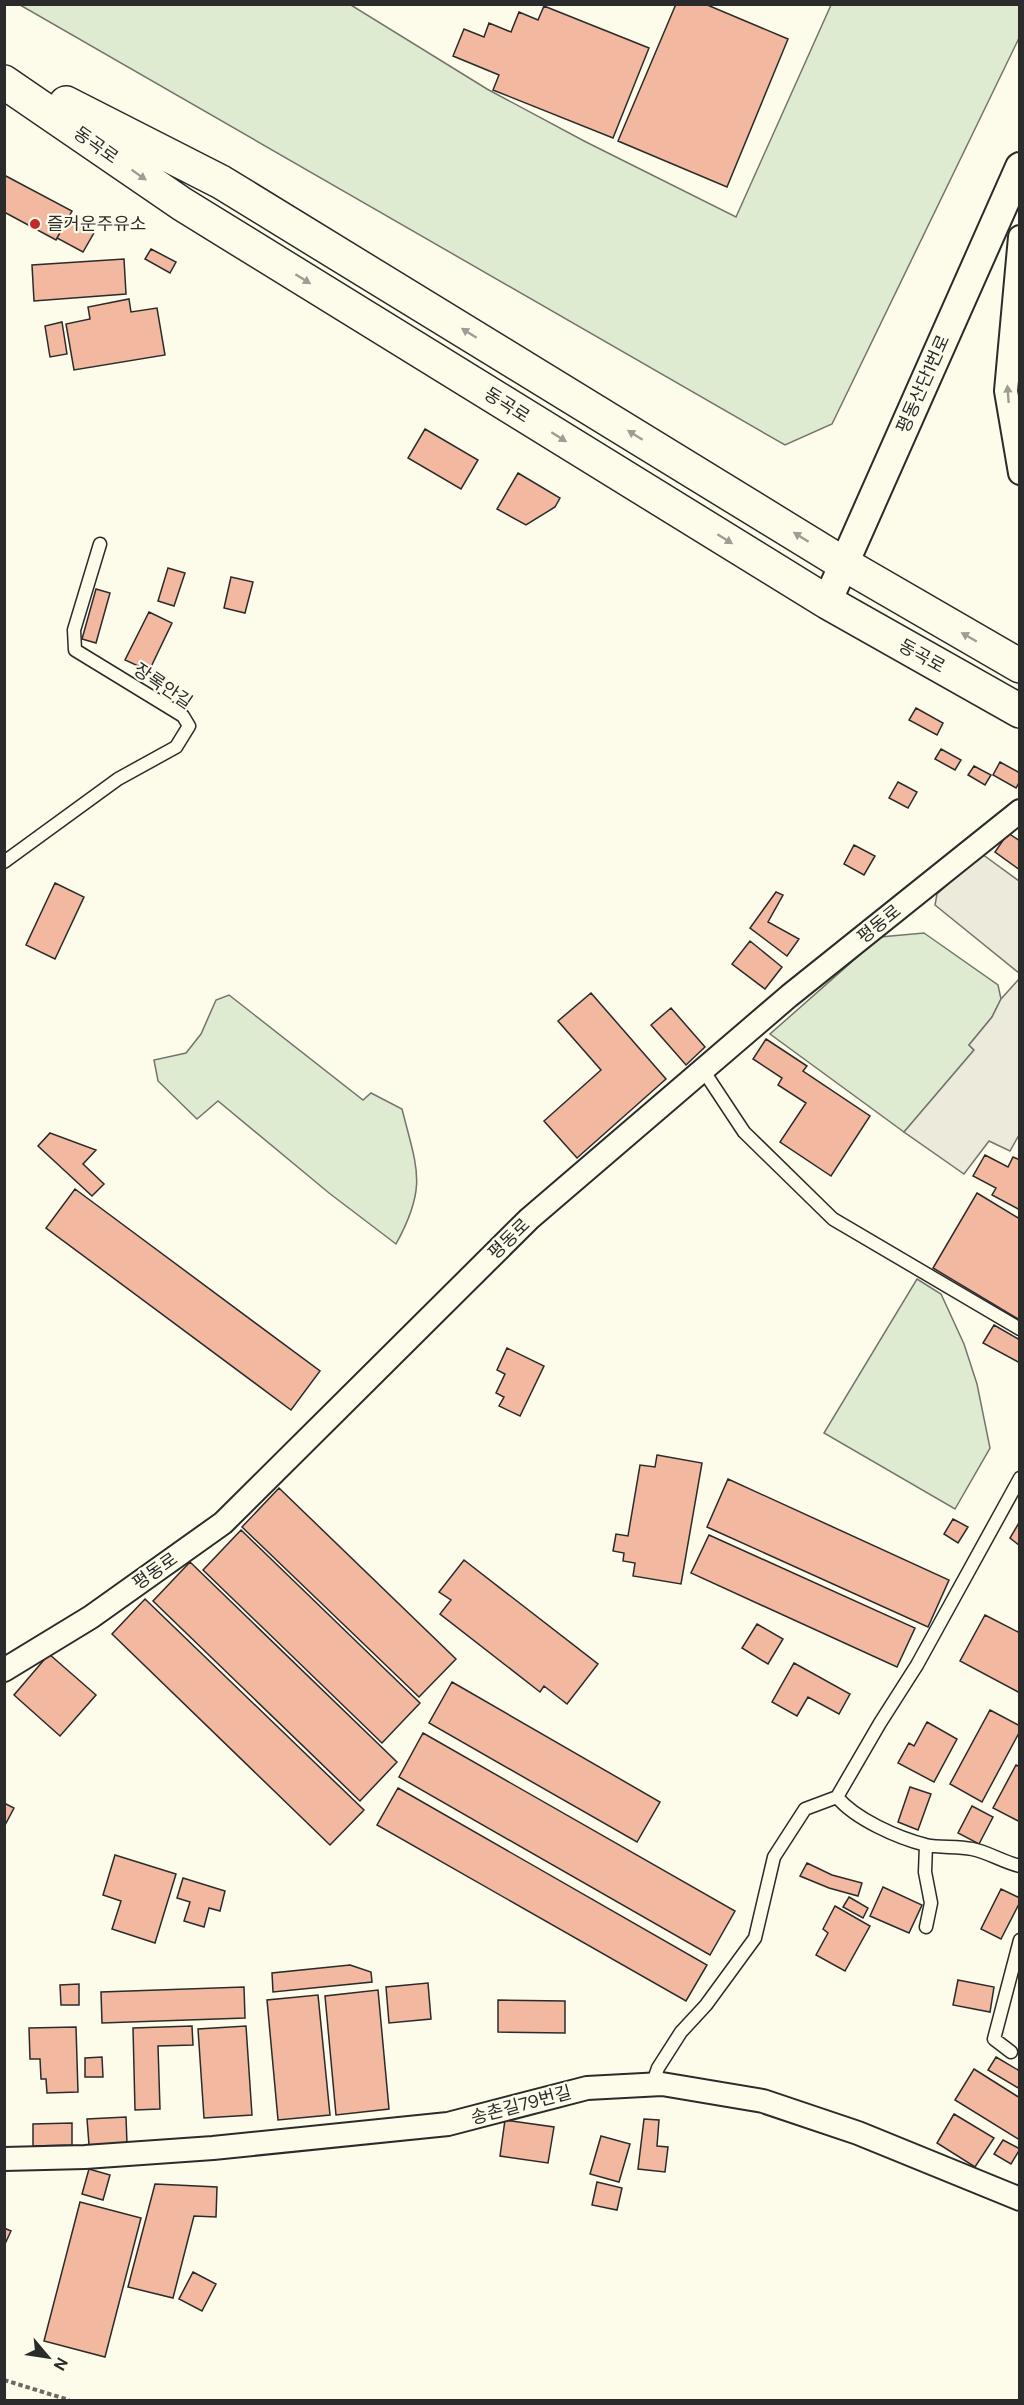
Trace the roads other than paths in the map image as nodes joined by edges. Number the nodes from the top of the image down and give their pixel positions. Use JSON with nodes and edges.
{"nodes":[{"id":1,"x":4,"y":72,"type":"edge"},
{"id":2,"x":4,"y":81,"type":"edge"},
{"id":3,"x":1020,"y":166,"type":"edge"},
{"id":4,"x":1020,"y":237,"type":"edge"},
{"id":5,"x":1020,"y":473,"type":"edge"},
{"id":6,"x":100,"y":544,"type":"dead end"},
{"id":7,"x":844,"y":564,"type":"junction"},
{"id":8,"x":827,"y":602,"type":"junction"},
{"id":9,"x":1020,"y":666,"type":"edge"},
{"id":10,"x":1020,"y":711,"type":"edge"},
{"id":11,"x":1020,"y":811,"type":"edge"},
{"id":12,"x":4,"y":862,"type":"edge"},
{"id":13,"x":703,"y":1070,"type":"junction"},
{"id":14,"x":1020,"y":1329,"type":"edge"},
{"id":15,"x":1020,"y":1478,"type":"edge"},
{"id":16,"x":4,"y":1670,"type":"edge"},
{"id":17,"x":837,"y":1797,"type":"junction"},
{"id":18,"x":926,"y":1845,"type":"junction"},
{"id":19,"x":1020,"y":1866,"type":"edge"},
{"id":20,"x":926,"y":1927,"type":"dead end"},
{"id":21,"x":1020,"y":1940,"type":"edge"},
{"id":22,"x":1011,"y":2052,"type":"dead end"},
{"id":23,"x":651,"y":2085,"type":"junction"},
{"id":24,"x":4,"y":2159,"type":"edge"},
{"id":25,"x":1020,"y":2199,"type":"edge"}],
"edges":[{"from":7,"to":1,"type":"main road","name":"동곡로","one_way":true},
{"from":2,"to":8,"type":"main road","name":"동곡로","one_way":true},
{"from":3,"to":7,"type":"street","name":"평동산단1번로"},
{"from":5,"to":4,"type":"street","one_way":true},
{"from":6,"to":12,"type":"lane","name":"장록안길"},
{"from":7,"to":8,"type":"street","name":"평동산단1번로"},
{"from":9,"to":7,"type":"main road","name":"동곡로","one_way":true},
{"from":8,"to":10,"type":"main road","name":"동곡로"},
{"from":11,"to":13,"type":"street","name":"평동로"},
{"from":13,"to":14,"type":"lane"},
{"from":13,"to":16,"type":"street","name":"평동로"},
{"from":15,"to":17,"type":"lane"},
{"from":17,"to":18,"type":"lane"},
{"from":17,"to":23,"type":"lane"},
{"from":18,"to":19,"type":"lane"},
{"from":18,"to":20,"type":"lane"},
{"from":21,"to":22,"type":"lane"},
{"from":23,"to":24,"type":"street","name":"송촌길79번길"},
{"from":23,"to":25,"type":"street","name":"송촌길79번길"}]}
